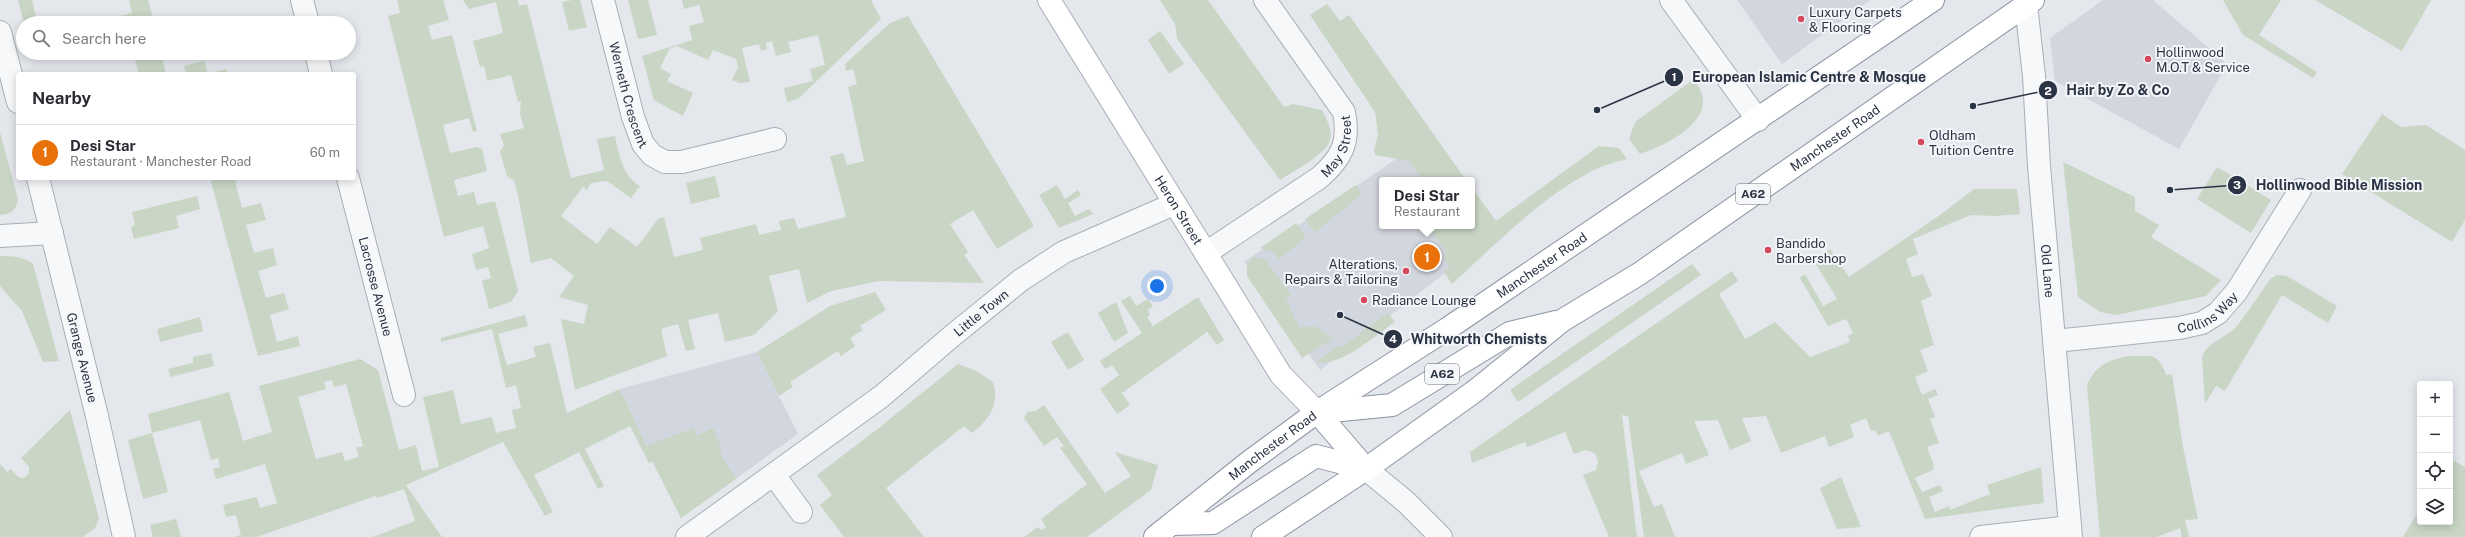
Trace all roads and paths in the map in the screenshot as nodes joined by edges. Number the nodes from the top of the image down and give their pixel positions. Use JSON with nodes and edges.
{"nodes":[{"id":1,"x":302,"y":0,"type":"edge"},
{"id":2,"x":603,"y":0,"type":"edge"},
{"id":3,"x":1049,"y":0,"type":"edge"},
{"id":4,"x":1265,"y":0,"type":"edge"},
{"id":5,"x":1672,"y":0,"type":"edge"},
{"id":6,"x":1933,"y":0,"type":"edge"},
{"id":7,"x":2030,"y":3,"type":"edge"},
{"id":8,"x":306,"y":16,"type":"edge"},
{"id":9,"x":0,"y":32,"type":"edge"},
{"id":10,"x":318,"y":60,"type":"edge"},
{"id":11,"x":321,"y":72,"type":"edge"},
{"id":12,"x":16,"y":94,"type":"edge"},
{"id":13,"x":1758,"y":120,"type":"junction"},
{"id":14,"x":775,"y":139,"type":"dead end"},
{"id":15,"x":39,"y":180,"type":"edge"},
{"id":16,"x":349,"y":180,"type":"edge"},
{"id":17,"x":2300,"y":190,"type":"dead end"},
{"id":18,"x":1174,"y":204,"type":"junction"},
{"id":19,"x":52,"y":233,"type":"junction"},
{"id":20,"x":0,"y":236,"type":"edge"},
{"id":21,"x":1206,"y":254,"type":"junction"},
{"id":22,"x":1563,"y":320,"type":"junction"},
{"id":23,"x":2055,"y":341,"type":"junction"},
{"id":24,"x":404,"y":395,"type":"dead end"},
{"id":25,"x":1318,"y":412,"type":"junction"},
{"id":26,"x":1366,"y":469,"type":"junction"},
{"id":27,"x":774,"y":475,"type":"junction"},
{"id":28,"x":801,"y":512,"type":"dead end"},
{"id":29,"x":1172,"y":524,"type":"junction"},
{"id":30,"x":2070,"y":532,"type":"edge"},
{"id":31,"x":124,"y":537,"type":"edge"},
{"id":32,"x":687,"y":537,"type":"edge"},
{"id":33,"x":1155,"y":537,"type":"edge"},
{"id":34,"x":1263,"y":537,"type":"edge"},
{"id":35,"x":1441,"y":537,"type":"edge"},
{"id":36,"x":1981,"y":537,"type":"edge"}],
"edges":[{"from":1,"to":8,"type":"street"},
{"from":2,"to":14,"type":"street","name":"Werneth Crescent"},
{"from":3,"to":18,"type":"main road","name":"Heron Street"},
{"from":4,"to":21,"type":"street","name":"May Street"},
{"from":5,"to":13,"type":"street"},
{"from":6,"to":13,"type":"main road","name":"Manchester Road","number":"A62"},
{"from":7,"to":22,"type":"main road","name":"Manchester Road","number":"A62"},
{"from":7,"to":23,"type":"street","name":"Old Lane"},
{"from":9,"to":12,"type":"street"},
{"from":10,"to":11,"type":"street"},
{"from":13,"to":25,"type":"main road","name":"Manchester Road","number":"A62"},
{"from":15,"to":19,"type":"street","name":"Grange Avenue"},
{"from":16,"to":24,"type":"street","name":"Lacrosse Avenue"},
{"from":17,"to":23,"type":"street","name":"Collins Way"},
{"from":18,"to":21,"type":"main road","name":"Heron Street"},
{"from":18,"to":27,"type":"street","name":"Little Town"},
{"from":19,"to":20,"type":"street"},
{"from":19,"to":31,"type":"street","name":"Grange Avenue"},
{"from":21,"to":25,"type":"main road","name":"Heron Street"},
{"from":22,"to":25,"type":"main road","number":"A62"},
{"from":22,"to":26,"type":"main road","name":"Manchester Road","number":"A62"},
{"from":23,"to":30,"type":"street","name":"Old Lane"},
{"from":25,"to":26,"type":"main road","name":"Heron Street"},
{"from":25,"to":29,"type":"main road","name":"Manchester Road","number":"A62"},
{"from":26,"to":29,"type":"main road"},
{"from":26,"to":34,"type":"main road","name":"Manchester Road","number":"A62"},
{"from":26,"to":35,"type":"street"},
{"from":27,"to":28,"type":"street"},
{"from":27,"to":32,"type":"street","name":"Little Town"},
{"from":29,"to":33,"type":"main road","name":"Manchester Road","number":"A62"},
{"from":30,"to":36,"type":"street"}]}
